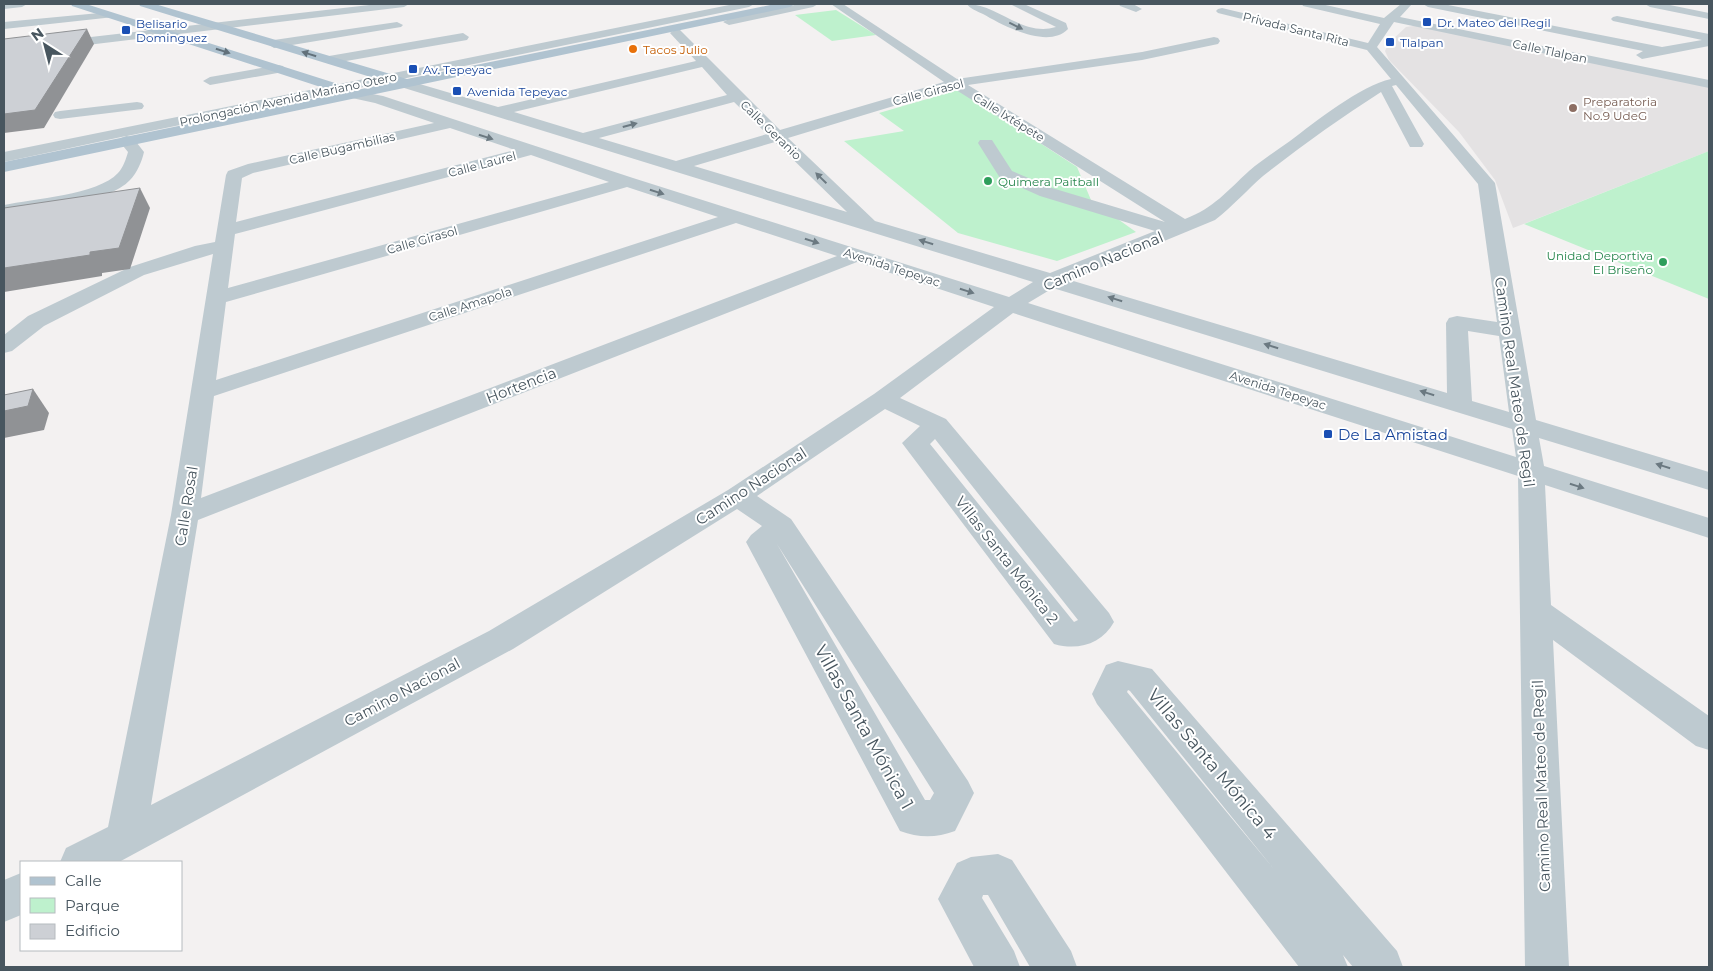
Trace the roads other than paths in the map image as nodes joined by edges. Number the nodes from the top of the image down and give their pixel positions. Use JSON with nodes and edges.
{"nodes":[{"id":1,"x":22,"y":4,"type":"edge"},
{"id":2,"x":76,"y":4,"type":"edge"},
{"id":3,"x":144,"y":4,"type":"edge"},
{"id":4,"x":404,"y":4,"type":"edge"},
{"id":5,"x":749,"y":4,"type":"edge"},
{"id":6,"x":769,"y":4,"type":"edge"},
{"id":7,"x":790,"y":4,"type":"edge"},
{"id":8,"x":813,"y":4,"type":"edge"},
{"id":9,"x":836,"y":4,"type":"edge"},
{"id":10,"x":972,"y":4,"type":"edge"},
{"id":11,"x":1015,"y":4,"type":"edge"},
{"id":12,"x":1124,"y":4,"type":"edge"},
{"id":13,"x":1306,"y":4,"type":"edge"},
{"id":14,"x":1407,"y":4,"type":"edge"},
{"id":15,"x":1428,"y":4,"type":"edge"},
{"id":16,"x":1650,"y":4,"type":"edge"},
{"id":17,"x":4,"y":6,"type":"edge"},
{"id":18,"x":1136,"y":9,"type":"dead end"},
{"id":19,"x":1222,"y":11,"type":"dead end"},
{"id":20,"x":110,"y":15,"type":"junction"},
{"id":21,"x":1709,"y":16,"type":"edge"},
{"id":22,"x":1617,"y":19,"type":"dead end"},
{"id":23,"x":1389,"y":20,"type":"junction"},
{"id":24,"x":397,"y":25,"type":"dead end"},
{"id":25,"x":4,"y":26,"type":"edge"},
{"id":26,"x":216,"y":26,"type":"junction"},
{"id":27,"x":164,"y":32,"type":"junction"},
{"id":28,"x":676,"y":33,"type":"junction"},
{"id":29,"x":1448,"y":36,"type":"dead end"},
{"id":30,"x":463,"y":37,"type":"dead end"},
{"id":31,"x":1709,"y":40,"type":"edge"},
{"id":32,"x":1214,"y":41,"type":"dead end"},
{"id":33,"x":274,"y":44,"type":"junction"},
{"id":34,"x":1371,"y":47,"type":"junction"},
{"id":35,"x":4,"y":51,"type":"edge"},
{"id":36,"x":1661,"y":51,"type":"junction"},
{"id":37,"x":329,"y":60,"type":"junction"},
{"id":38,"x":704,"y":63,"type":"junction"},
{"id":39,"x":1598,"y":64,"type":"junction"},
{"id":40,"x":278,"y":69,"type":"junction"},
{"id":41,"x":210,"y":81,"type":"dead end"},
{"id":42,"x":402,"y":82,"type":"junction"},
{"id":43,"x":1391,"y":82,"type":"junction"},
{"id":44,"x":955,"y":83,"type":"junction"},
{"id":45,"x":1709,"y":84,"type":"edge"},
{"id":46,"x":1709,"y":92,"type":"edge"},
{"id":47,"x":353,"y":93,"type":"junction"},
{"id":48,"x":737,"y":97,"type":"junction"},
{"id":49,"x":137,"y":106,"type":"dead end"},
{"id":50,"x":92,"y":111,"type":"junction"},
{"id":51,"x":498,"y":112,"type":"junction"},
{"id":52,"x":60,"y":115,"type":"dead end"},
{"id":53,"x":448,"y":124,"type":"junction"},
{"id":54,"x":206,"y":127,"type":"junction"},
{"id":55,"x":778,"y":136,"type":"junction"},
{"id":56,"x":583,"y":137,"type":"junction"},
{"id":57,"x":97,"y":138,"type":"junction"},
{"id":58,"x":127,"y":141,"type":"junction"},
{"id":59,"x":986,"y":143,"type":"dead end"},
{"id":60,"x":1416,"y":144,"type":"dead end"},
{"id":61,"x":531,"y":151,"type":"junction"},
{"id":62,"x":4,"y":157,"type":"edge"},
{"id":63,"x":677,"y":166,"type":"junction"},
{"id":64,"x":4,"y":167,"type":"edge"},
{"id":65,"x":236,"y":173,"type":"joint"},
{"id":66,"x":627,"y":182,"type":"junction"},
{"id":67,"x":4,"y":210,"type":"edge"},
{"id":68,"x":736,"y":217,"type":"junction"},
{"id":69,"x":868,"y":224,"type":"junction"},
{"id":70,"x":1179,"y":229,"type":"junction"},
{"id":71,"x":226,"y":238,"type":"junction"},
{"id":72,"x":857,"y":256,"type":"junction"},
{"id":73,"x":1051,"y":280,"type":"junction"},
{"id":74,"x":216,"y":298,"type":"junction"},
{"id":75,"x":1010,"y":304,"type":"junction"},
{"id":76,"x":1509,"y":331,"type":"junction"},
{"id":77,"x":4,"y":346,"type":"edge"},
{"id":78,"x":203,"y":392,"type":"junction"},
{"id":79,"x":883,"y":398,"type":"junction"},
{"id":80,"x":1460,"y":403,"type":"junction"},
{"id":81,"x":1523,"y":423,"type":"junction"},
{"id":82,"x":937,"y":424,"type":"junction"},
{"id":83,"x":1530,"y":471,"type":"junction"},
{"id":84,"x":1709,"y":481,"type":"edge"},
{"id":85,"x":738,"y":496,"type":"junction"},
{"id":86,"x":1010,"y":514,"type":"junction"},
{"id":87,"x":185,"y":515,"type":"junction"},
{"id":88,"x":978,"y":523,"type":"junction"},
{"id":89,"x":781,"y":526,"type":"junction"},
{"id":90,"x":1709,"y":528,"type":"edge"},
{"id":91,"x":1535,"y":610,"type":"junction"},
{"id":92,"x":867,"y":659,"type":"junction"},
{"id":93,"x":833,"y":672,"type":"junction"},
{"id":94,"x":1709,"y":735,"type":"edge"},
{"id":95,"x":1261,"y":824,"type":"junction"},
{"id":96,"x":126,"y":838,"type":"junction"},
{"id":97,"x":1227,"y":842,"type":"junction"},
{"id":98,"x":82,"y":861,"type":"edge"},
{"id":99,"x":20,"y":894,"type":"edge"},
{"id":100,"x":4,"y":902,"type":"edge"},
{"id":101,"x":998,"y":967,"type":"edge"},
{"id":102,"x":1055,"y":967,"type":"edge"},
{"id":103,"x":1326,"y":967,"type":"edge"},
{"id":104,"x":1380,"y":967,"type":"edge"},
{"id":105,"x":1547,"y":967,"type":"edge"}],
"edges":[{"from":1,"to":17,"type":"street"},
{"from":2,"to":20,"type":"main road","name":"Avenida Tepeyac"},
{"from":3,"to":26,"type":"main road"},
{"from":4,"to":26,"type":"street"},
{"from":5,"to":42,"type":"street","name":"Prolongación Avenida Mariano Otero"},
{"from":6,"to":42,"type":"main road","name":"Prolongación Avenida Mariano Otero"},
{"from":7,"to":42,"type":"main road","name":"Prolongación Avenida Mariano Otero"},
{"from":8,"to":28,"type":"street","name":"Prolongación Avenida Mariano Otero"},
{"from":9,"to":44,"type":"street","name":"Calle Ixtépete"},
{"from":10,"to":11,"type":"street","one_way":true},
{"from":12,"to":18,"type":"street"},
{"from":13,"to":23,"type":"street","name":"Calle Tlalpan"},
{"from":14,"to":23,"type":"street"},
{"from":15,"to":36,"type":"street"},
{"from":16,"to":21,"type":"street"},
{"from":19,"to":34,"type":"street","name":"Privada Santa Rita"},
{"from":20,"to":25,"type":"street"},
{"from":20,"to":27,"type":"main road","name":"Avenida Tepeyac"},
{"from":22,"to":31,"type":"street"},
{"from":23,"to":34,"type":"street"},
{"from":23,"to":39,"type":"street","name":"Calle Tlalpan"},
{"from":24,"to":33,"type":"street"},
{"from":26,"to":27,"type":"street"},
{"from":26,"to":33,"type":"main road"},
{"from":27,"to":35,"type":"street"},
{"from":27,"to":40,"type":"main road","name":"Avenida Tepeyac","one_way":true},
{"from":28,"to":38,"type":"street","name":"Calle Geranio"},
{"from":28,"to":42,"type":"street","name":"Prolongación Avenida Mariano Otero"},
{"from":29,"to":39,"type":"street"},
{"from":30,"to":37,"type":"street"},
{"from":31,"to":36,"type":"street"},
{"from":32,"to":44,"type":"street","name":"Calle Girasol"},
{"from":37,"to":33,"type":"main road","one_way":true},
{"from":34,"to":43,"type":"street","name":"Camino Real Mateo de Regil"},
{"from":36,"to":39,"type":"street"},
{"from":37,"to":42,"type":"main road"},
{"from":38,"to":48,"type":"street","name":"Calle Geranio"},
{"from":38,"to":51,"type":"street"},
{"from":39,"to":45,"type":"street","name":"Calle Tlalpan"},
{"from":39,"to":46,"type":"street"},
{"from":40,"to":41,"type":"street"},
{"from":40,"to":47,"type":"main road","name":"Avenida Tepeyac"},
{"from":42,"to":47,"type":"street","name":"Prolongación Avenida Mariano Otero"},
{"from":42,"to":47,"type":"main road","name":"Prolongación Avenida Mariano Otero"},
{"from":42,"to":51,"type":"street"},
{"from":43,"to":60,"type":"street"},
{"from":43,"to":70,"type":"street","name":"Camino Nacional"},
{"from":43,"to":76,"type":"street","name":"Camino Real Mateo de Regil"},
{"from":44,"to":55,"type":"street","name":"Calle Girasol"},
{"from":44,"to":70,"type":"street","name":"Calle Ixtépete"},
{"from":47,"to":53,"type":"street","name":"Avenida Tepeyac"},
{"from":47,"to":54,"type":"street","name":"Prolongación Avenida Mariano Otero"},
{"from":47,"to":54,"type":"street"},
{"from":47,"to":54,"type":"main road","name":"Prolongación Avenida Mariano Otero"},
{"from":48,"to":55,"type":"street","name":"Calle Geranio"},
{"from":56,"to":48,"type":"street","name":"Calle Laurel","one_way":true},
{"from":49,"to":50,"type":"street"},
{"from":50,"to":52,"type":"street"},
{"from":50,"to":57,"type":"street"},
{"from":51,"to":56,"type":"street"},
{"from":53,"to":61,"type":"street","name":"Avenida Tepeyac","one_way":true},
{"from":53,"to":65,"type":"street","name":"Calle Bugambilias"},
{"from":54,"to":57,"type":"street","name":"Prolongación Avenida Mariano Otero"},
{"from":54,"to":58,"type":"main road","name":"Prolongación Avenida Mariano Otero"},
{"from":55,"to":63,"type":"street","name":"Calle Girasol"},
{"from":69,"to":55,"type":"street","name":"Calle Geranio","one_way":true},
{"from":56,"to":61,"type":"street","name":"Calle Laurel"},
{"from":56,"to":63,"type":"street"},
{"from":57,"to":62,"type":"street","name":"Prolongación Avenida Mariano Otero"},
{"from":58,"to":64,"type":"main road","name":"Prolongación Avenida Mariano Otero"},
{"from":58,"to":67,"type":"street"},
{"from":59,"to":70,"type":"street"},
{"from":61,"to":66,"type":"street","name":"Avenida Tepeyac"},
{"from":61,"to":71,"type":"street","name":"Calle Laurel"},
{"from":63,"to":69,"type":"street"},
{"from":65,"to":71,"type":"street","name":"Calle Rosal"},
{"from":66,"to":68,"type":"street","name":"Avenida Tepeyac","one_way":true},
{"from":66,"to":74,"type":"street","name":"Calle Girasol"},
{"from":68,"to":72,"type":"street","name":"Avenida Tepeyac","one_way":true},
{"from":68,"to":78,"type":"street","name":"Calle Amapola"},
{"from":73,"to":69,"type":"street","one_way":true},
{"from":70,"to":73,"type":"street","name":"Camino Nacional"},
{"from":71,"to":74,"type":"street","name":"Calle Rosal"},
{"from":71,"to":77,"type":"street","name":"Calle Laurel"},
{"from":72,"to":75,"type":"street","name":"Avenida Tepeyac","one_way":true},
{"from":72,"to":87,"type":"street","name":"Hortencia"},
{"from":73,"to":75,"type":"street","name":"Camino Nacional"},
{"from":80,"to":73,"type":"street","one_way":true},
{"from":74,"to":78,"type":"street","name":"Calle Rosal"},
{"from":75,"to":79,"type":"street","name":"Camino Nacional"},
{"from":75,"to":83,"type":"street","name":"Avenida Tepeyac"},
{"from":76,"to":80,"type":"street"},
{"from":76,"to":81,"type":"street","name":"Camino Real Mateo de Regil"},
{"from":78,"to":87,"type":"street","name":"Calle Rosal"},
{"from":79,"to":82,"type":"street","name":"Villas Santa Mónica 2"},
{"from":79,"to":85,"type":"street","name":"Camino Nacional"},
{"from":80,"to":81,"type":"street"},
{"from":81,"to":83,"type":"street","name":"Camino Real Mateo de Regil"},
{"from":84,"to":81,"type":"street","one_way":true},
{"from":82,"to":86,"type":"street","name":"Villas Santa Mónica 2"},
{"from":82,"to":88,"type":"street","name":"Villas Santa Mónica 2"},
{"from":83,"to":90,"type":"street","name":"Avenida Tepeyac","one_way":true},
{"from":83,"to":91,"type":"street","name":"Camino Real Mateo de Regil"},
{"from":85,"to":89,"type":"street","name":"Villas Santa Mónica 1"},
{"from":85,"to":96,"type":"street","name":"Camino Nacional"},
{"from":86,"to":88,"type":"street"},
{"from":86,"to":88,"type":"street","name":"Villas Santa Mónica 2"},
{"from":87,"to":96,"type":"street","name":"Calle Rosal"},
{"from":89,"to":92,"type":"street","name":"Villas Santa Mónica 1"},
{"from":89,"to":93,"type":"street","name":"Villas Santa Mónica 1"},
{"from":91,"to":94,"type":"street"},
{"from":91,"to":105,"type":"street","name":"Camino Real Mateo de Regil"},
{"from":92,"to":93,"type":"street"},
{"from":92,"to":93,"type":"street","name":"Villas Santa Mónica 1"},
{"from":95,"to":97,"type":"street"},
{"from":95,"to":97,"type":"street","name":"Villas Santa Mónica 4"},
{"from":95,"to":104,"type":"street","name":"Villas Santa Mónica 4"},
{"from":96,"to":98,"type":"street","name":"Camino Nacional"},
{"from":97,"to":103,"type":"street","name":"Villas Santa Mónica 4"},
{"from":99,"to":100,"type":"street"},
{"from":101,"to":102,"type":"street"}]}
